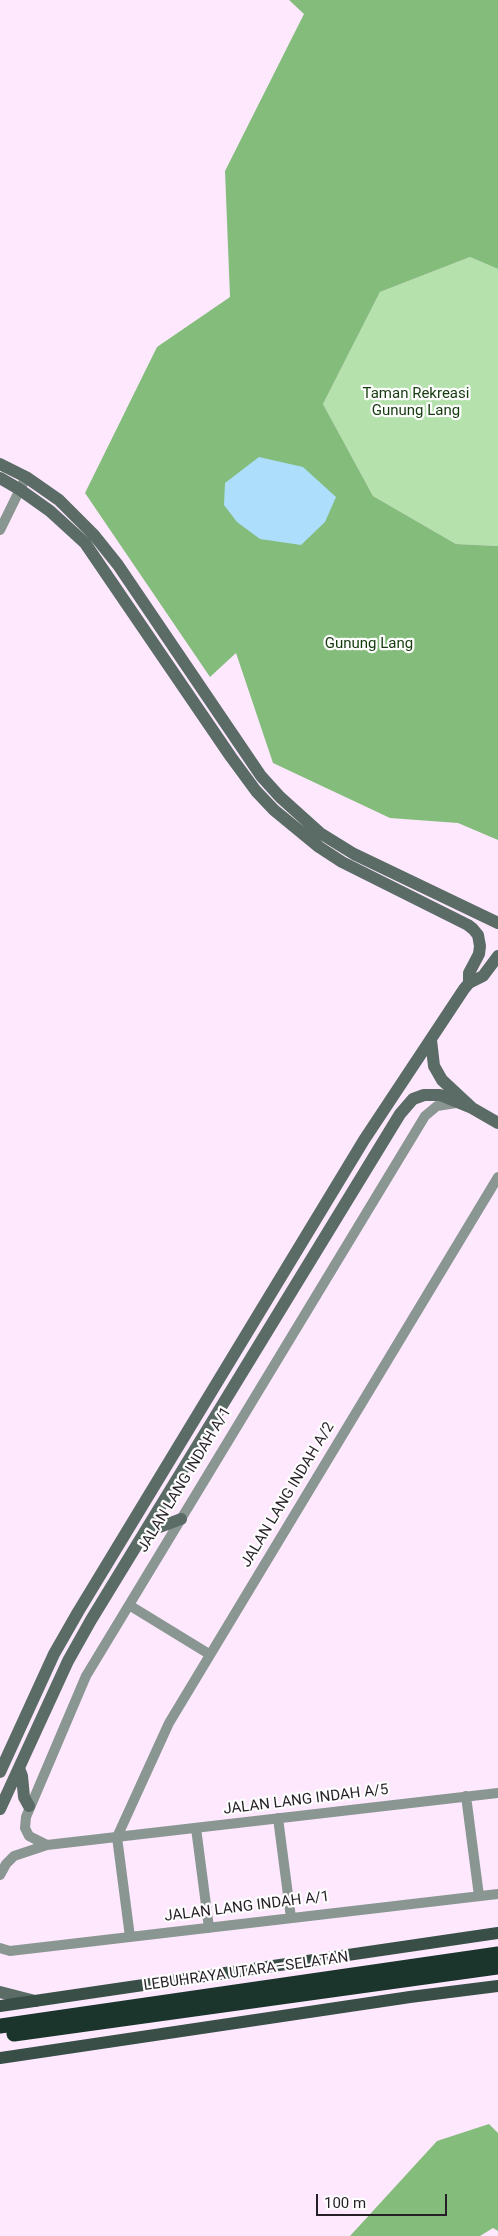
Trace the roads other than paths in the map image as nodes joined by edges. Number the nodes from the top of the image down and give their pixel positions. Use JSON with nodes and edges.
{"nodes":[{"id":1,"x":0,"y":464,"type":"edge"},
{"id":2,"x":26,"y":477,"type":"junction"},
{"id":3,"x":0,"y":478,"type":"edge"},
{"id":4,"x":20,"y":488,"type":"junction"},
{"id":5,"x":4,"y":511,"type":"edge"},
{"id":6,"x":0,"y":530,"type":"edge"},
{"id":7,"x":498,"y":922,"type":"edge"},
{"id":8,"x":498,"y":956,"type":"edge"},
{"id":9,"x":469,"y":982,"type":"junction"},
{"id":10,"x":431,"y":1040,"type":"junction"},
{"id":11,"x":456,"y":1103,"type":"junction"},
{"id":12,"x":472,"y":1108,"type":"junction"},
{"id":13,"x":498,"y":1123,"type":"edge"},
{"id":14,"x":498,"y":1176,"type":"edge"},
{"id":15,"x":181,"y":1519,"type":"junction"},
{"id":16,"x":144,"y":1533,"type":"junction"},
{"id":17,"x":129,"y":1605,"type":"junction"},
{"id":18,"x":209,"y":1654,"type":"junction"},
{"id":19,"x":19,"y":1768,"type":"junction"},
{"id":20,"x":0,"y":1772,"type":"edge"},
{"id":21,"x":498,"y":1793,"type":"edge"},
{"id":22,"x":466,"y":1796,"type":"junction"},
{"id":23,"x":29,"y":1806,"type":"junction"},
{"id":24,"x":0,"y":1809,"type":"edge"},
{"id":25,"x":278,"y":1818,"type":"junction"},
{"id":26,"x":196,"y":1828,"type":"junction"},
{"id":27,"x":117,"y":1837,"type":"junction"},
{"id":28,"x":47,"y":1845,"type":"junction"},
{"id":29,"x":0,"y":1875,"type":"edge"},
{"id":30,"x":498,"y":1894,"type":"edge"},
{"id":31,"x":479,"y":1896,"type":"junction"},
{"id":32,"x":291,"y":1918,"type":"junction"},
{"id":33,"x":209,"y":1928,"type":"junction"},
{"id":34,"x":498,"y":1933,"type":"edge"},
{"id":35,"x":130,"y":1937,"type":"junction"},
{"id":36,"x":0,"y":1948,"type":"edge"},
{"id":37,"x":498,"y":1954,"type":"edge"},
{"id":38,"x":498,"y":1967,"type":"edge"},
{"id":39,"x":498,"y":1986,"type":"edge"},
{"id":40,"x":0,"y":1992,"type":"edge"},
{"id":41,"x":35,"y":2001,"type":"junction"},
{"id":42,"x":0,"y":2006,"type":"edge"},
{"id":43,"x":0,"y":2026,"type":"edge"},
{"id":44,"x":0,"y":2036,"type":"edge"},
{"id":45,"x":0,"y":2058,"type":"edge"}],
"edges":[{"from":1,"to":2,"type":"street"},
{"from":2,"to":4,"type":"street"},
{"from":2,"to":7,"type":"street"},
{"from":3,"to":4,"type":"street"},
{"from":4,"to":5,"type":"street"},
{"from":4,"to":9,"type":"street"},
{"from":5,"to":6,"type":"street"},
{"from":8,"to":9,"type":"street"},
{"from":9,"to":10,"type":"street"},
{"from":10,"to":12,"type":"street"},
{"from":10,"to":20,"type":"street"},
{"from":11,"to":12,"type":"street","name":"JALAN LANG INDAH A/1"},
{"from":11,"to":15,"type":"street","name":"JALAN LANG INDAH A/1"},
{"from":11,"to":16,"type":"street","name":"JALAN LANG INDAH A/1"},
{"from":12,"to":13,"type":"street"},
{"from":14,"to":18,"type":"street","name":"JALAN LANG INDAH A/2"},
{"from":15,"to":16,"type":"street"},
{"from":15,"to":17,"type":"street","name":"JALAN LANG INDAH A/1"},
{"from":16,"to":19,"type":"street","name":"JALAN LANG INDAH A/1"},
{"from":17,"to":18,"type":"street"},
{"from":17,"to":23,"type":"street","name":"JALAN LANG INDAH A/1"},
{"from":18,"to":27,"type":"street","name":"JALAN LANG INDAH A/2"},
{"from":19,"to":23,"type":"street"},
{"from":19,"to":24,"type":"street","name":"JALAN LANG INDAH A/1"},
{"from":21,"to":22,"type":"street","name":"JALAN LANG INDAH A/5"},
{"from":22,"to":25,"type":"street","name":"JALAN LANG INDAH A/5"},
{"from":22,"to":31,"type":"street"},
{"from":23,"to":28,"type":"street","name":"JALAN LANG INDAH A/1"},
{"from":25,"to":26,"type":"street","name":"JALAN LANG INDAH A/5"},
{"from":25,"to":32,"type":"street"},
{"from":26,"to":27,"type":"street","name":"JALAN LANG INDAH A/5"},
{"from":26,"to":33,"type":"street"},
{"from":27,"to":28,"type":"street","name":"JALAN LANG INDAH A/5"},
{"from":27,"to":35,"type":"street"},
{"from":28,"to":29,"type":"street"},
{"from":30,"to":31,"type":"street","name":"JALAN LANG INDAH A/1"},
{"from":31,"to":32,"type":"street","name":"JALAN LANG INDAH A/1"},
{"from":32,"to":33,"type":"street","name":"JALAN LANG INDAH A/1"},
{"from":33,"to":35,"type":"street","name":"JALAN LANG INDAH A/1"},
{"from":34,"to":41,"type":"main road"},
{"from":35,"to":36,"type":"street","name":"JALAN LANG INDAH A/1"},
{"from":37,"to":43,"type":"highway","name":"LEBUHRAYA UTARA–SELATAN"},
{"from":38,"to":44,"type":"highway","name":"LEBUHRAYA UTARA–SELATAN"},
{"from":39,"to":45,"type":"main road"},
{"from":40,"to":41,"type":"street"},
{"from":41,"to":42,"type":"main road"}]}
